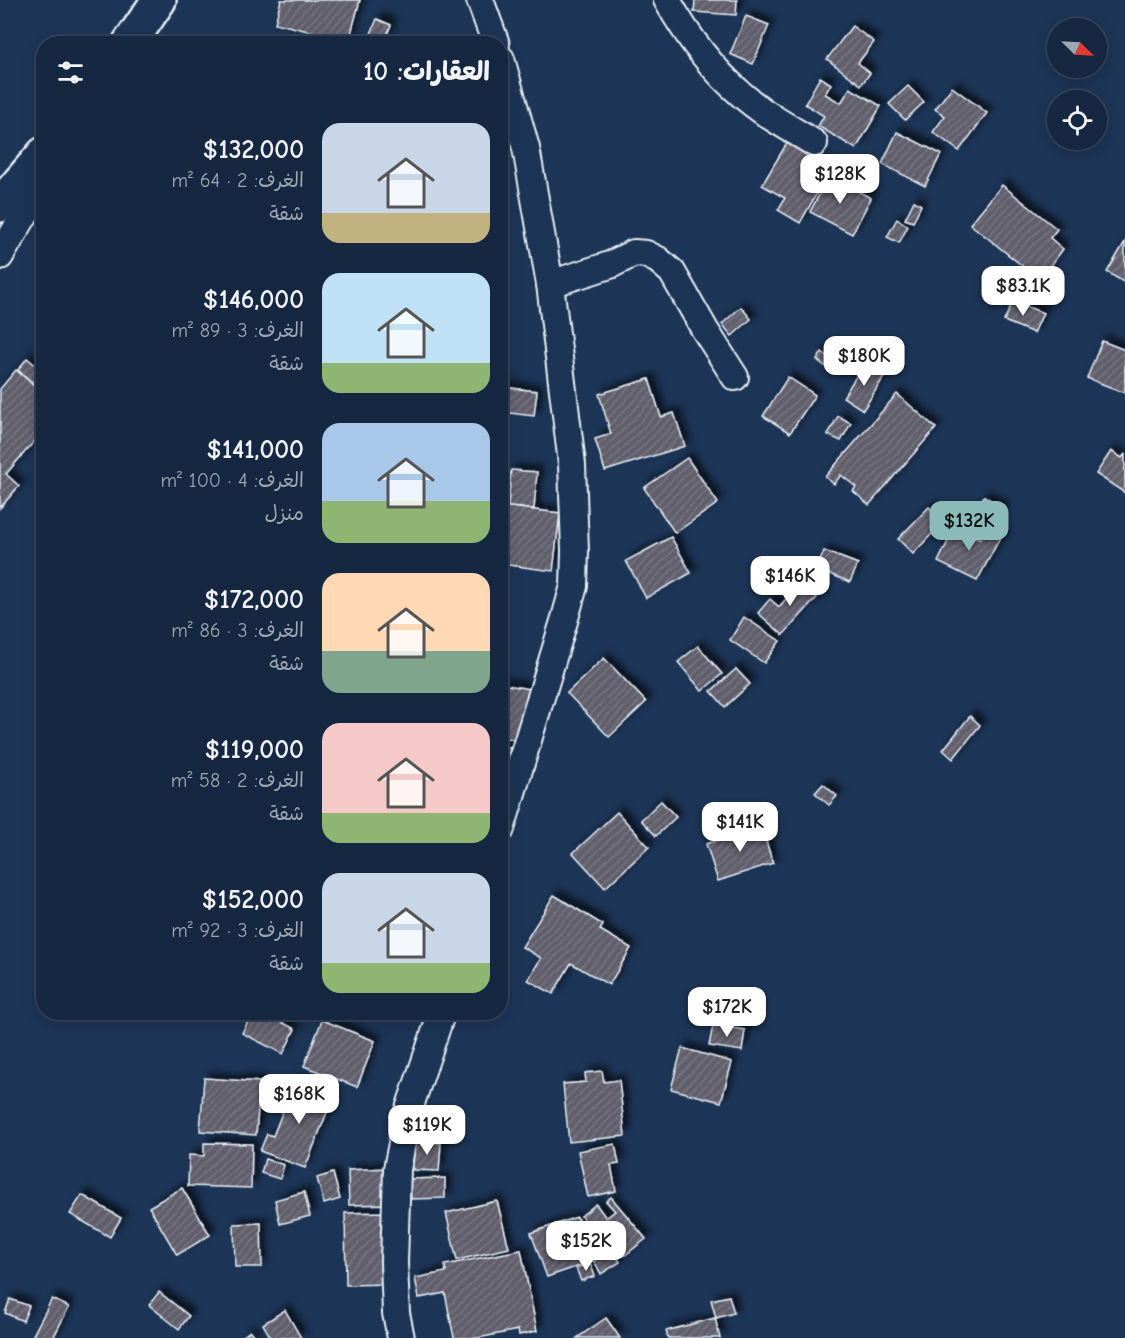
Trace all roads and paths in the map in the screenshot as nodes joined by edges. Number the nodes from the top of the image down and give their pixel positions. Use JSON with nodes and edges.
{"nodes":[{"id":1,"x":159,"y":0,"type":"edge"},
{"id":2,"x":480,"y":0,"type":"edge"},
{"id":3,"x":667,"y":0,"type":"edge"},
{"id":4,"x":134,"y":36,"type":"edge"},
{"id":5,"x":493,"y":36,"type":"edge"},
{"id":6,"x":508,"y":84,"type":"edge"},
{"id":7,"x":814,"y":143,"type":"dead end"},
{"id":8,"x":36,"y":163,"type":"edge"},
{"id":9,"x":36,"y":195,"type":"edge"},
{"id":10,"x":0,"y":205,"type":"edge"},
{"id":11,"x":0,"y":256,"type":"edge"},
{"id":12,"x":550,"y":284,"type":"junction"},
{"id":13,"x":735,"y":377,"type":"dead end"},
{"id":14,"x":508,"y":806,"type":"edge"},
{"id":15,"x":439,"y":1020,"type":"edge"},
{"id":16,"x":401,"y":1338,"type":"edge"}],
"edges":[{"from":1,"to":4,"type":"main road"},
{"from":2,"to":5,"type":"street"},
{"from":3,"to":7,"type":"street"},
{"from":6,"to":12,"type":"street"},
{"from":8,"to":10,"type":"main road"},
{"from":9,"to":11,"type":"street"},
{"from":12,"to":13,"type":"street"},
{"from":12,"to":14,"type":"street"},
{"from":15,"to":16,"type":"street"}]}
